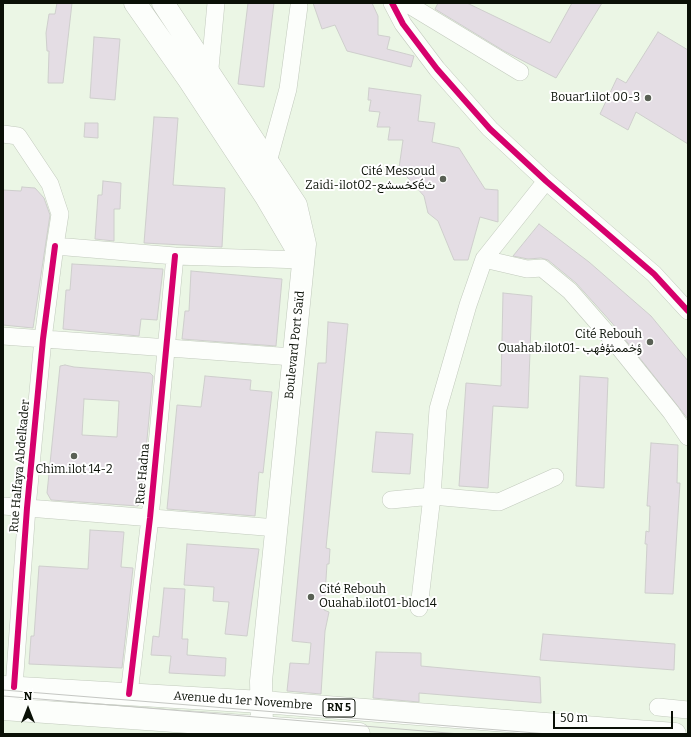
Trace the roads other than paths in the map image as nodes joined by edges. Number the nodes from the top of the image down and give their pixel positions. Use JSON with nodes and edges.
{"nodes":[{"id":1,"x":135,"y":3,"type":"edge"},
{"id":2,"x":163,"y":3,"type":"edge"},
{"id":3,"x":216,"y":3,"type":"edge"},
{"id":4,"x":392,"y":3,"type":"edge"},
{"id":5,"x":406,"y":3,"type":"edge"},
{"id":6,"x":300,"y":6,"type":"dead end"},
{"id":7,"x":209,"y":72,"type":"junction"},
{"id":8,"x":520,"y":72,"type":"dead end"},
{"id":9,"x":209,"y":111,"type":"junction"},
{"id":10,"x":3,"y":134,"type":"edge"},
{"id":11,"x":268,"y":162,"type":"junction"},
{"id":12,"x":546,"y":181,"type":"junction"},
{"id":13,"x":55,"y":246,"type":"junction"},
{"id":14,"x":175,"y":256,"type":"junction"},
{"id":15,"x":484,"y":259,"type":"junction"},
{"id":16,"x":303,"y":260,"type":"junction"},
{"id":17,"x":688,"y":311,"type":"edge"},
{"id":18,"x":3,"y":336,"type":"edge"},
{"id":19,"x":43,"y":339,"type":"junction"},
{"id":20,"x":166,"y":348,"type":"junction"},
{"id":21,"x":293,"y":357,"type":"junction"},
{"id":22,"x":688,"y":437,"type":"edge"},
{"id":23,"x":555,"y":478,"type":"dead end"},
{"id":24,"x":432,"y":496,"type":"junction"},
{"id":25,"x":392,"y":500,"type":"dead end"},
{"id":26,"x":3,"y":506,"type":"edge"},
{"id":27,"x":27,"y":508,"type":"junction"},
{"id":28,"x":150,"y":518,"type":"junction"},
{"id":29,"x":277,"y":528,"type":"junction"},
{"id":30,"x":419,"y":608,"type":"dead end"},
{"id":31,"x":9,"y":687,"type":"edge"},
{"id":32,"x":130,"y":694,"type":"junction"},
{"id":33,"x":262,"y":702,"type":"junction"},
{"id":34,"x":658,"y":707,"type":"dead end"},
{"id":35,"x":3,"y":709,"type":"edge"},
{"id":36,"x":688,"y":710,"type":"edge"},
{"id":37,"x":262,"y":726,"type":"junction"},
{"id":38,"x":359,"y":734,"type":"edge"},
{"id":39,"x":675,"y":734,"type":"edge"}],
"edges":[{"from":1,"to":9,"type":"main road"},
{"from":2,"to":7,"type":"main road","name":"Boulevard Port Saïd"},
{"from":3,"to":7,"type":"street"},
{"from":4,"to":12,"type":"street"},
{"from":5,"to":8,"type":"street"},
{"from":6,"to":11,"type":"street"},
{"from":7,"to":9,"type":"street"},
{"from":7,"to":11,"type":"main road","name":"Boulevard Port Saïd"},
{"from":9,"to":16,"type":"main road"},
{"from":10,"to":13,"type":"street","name":"Rue Halfaya Abdelkader"},
{"from":11,"to":16,"type":"main road","name":"Boulevard Port Saïd"},
{"from":12,"to":15,"type":"street"},
{"from":12,"to":17,"type":"street"},
{"from":13,"to":14,"type":"street"},
{"from":13,"to":19,"type":"street","name":"Rue Halfaya Abdelkader"},
{"from":14,"to":16,"type":"street"},
{"from":14,"to":20,"type":"street","name":"Rue Hadna"},
{"from":15,"to":22,"type":"street"},
{"from":15,"to":24,"type":"street"},
{"from":16,"to":21,"type":"main road","name":"Boulevard Port Saïd"},
{"from":18,"to":19,"type":"street"},
{"from":19,"to":20,"type":"street"},
{"from":19,"to":27,"type":"street","name":"Rue Halfaya Abdelkader"},
{"from":20,"to":21,"type":"street"},
{"from":20,"to":28,"type":"street","name":"Rue Hadna"},
{"from":21,"to":29,"type":"main road","name":"Boulevard Port Saïd"},
{"from":23,"to":24,"type":"street"},
{"from":24,"to":25,"type":"street"},
{"from":24,"to":30,"type":"street"},
{"from":26,"to":27,"type":"street"},
{"from":27,"to":28,"type":"street"},
{"from":27,"to":31,"type":"street","name":"Rue Halfaya Abdelkader"},
{"from":28,"to":29,"type":"street"},
{"from":28,"to":32,"type":"street","name":"Rue Hadna"},
{"from":29,"to":33,"type":"main road","name":"Boulevard Port Saïd"},
{"from":31,"to":32,"type":"main road","name":"Avenue du 1er Novembre","number":"RN 5"},
{"from":32,"to":33,"type":"main road","name":"Avenue du 1er Novembre","number":"RN 5"},
{"from":33,"to":37,"type":"main road","name":"Boulevard Port Saïd"},
{"from":33,"to":39,"type":"main road","name":"Avenue du 1er Novembre","number":"RN 5"},
{"from":34,"to":36,"type":"street"},
{"from":35,"to":37,"type":"main road","name":"Avenue du 1er Novembre","number":"RN 5"},
{"from":37,"to":38,"type":"main road","name":"Avenue du 1er Novembre","number":"RN 5"}]}
